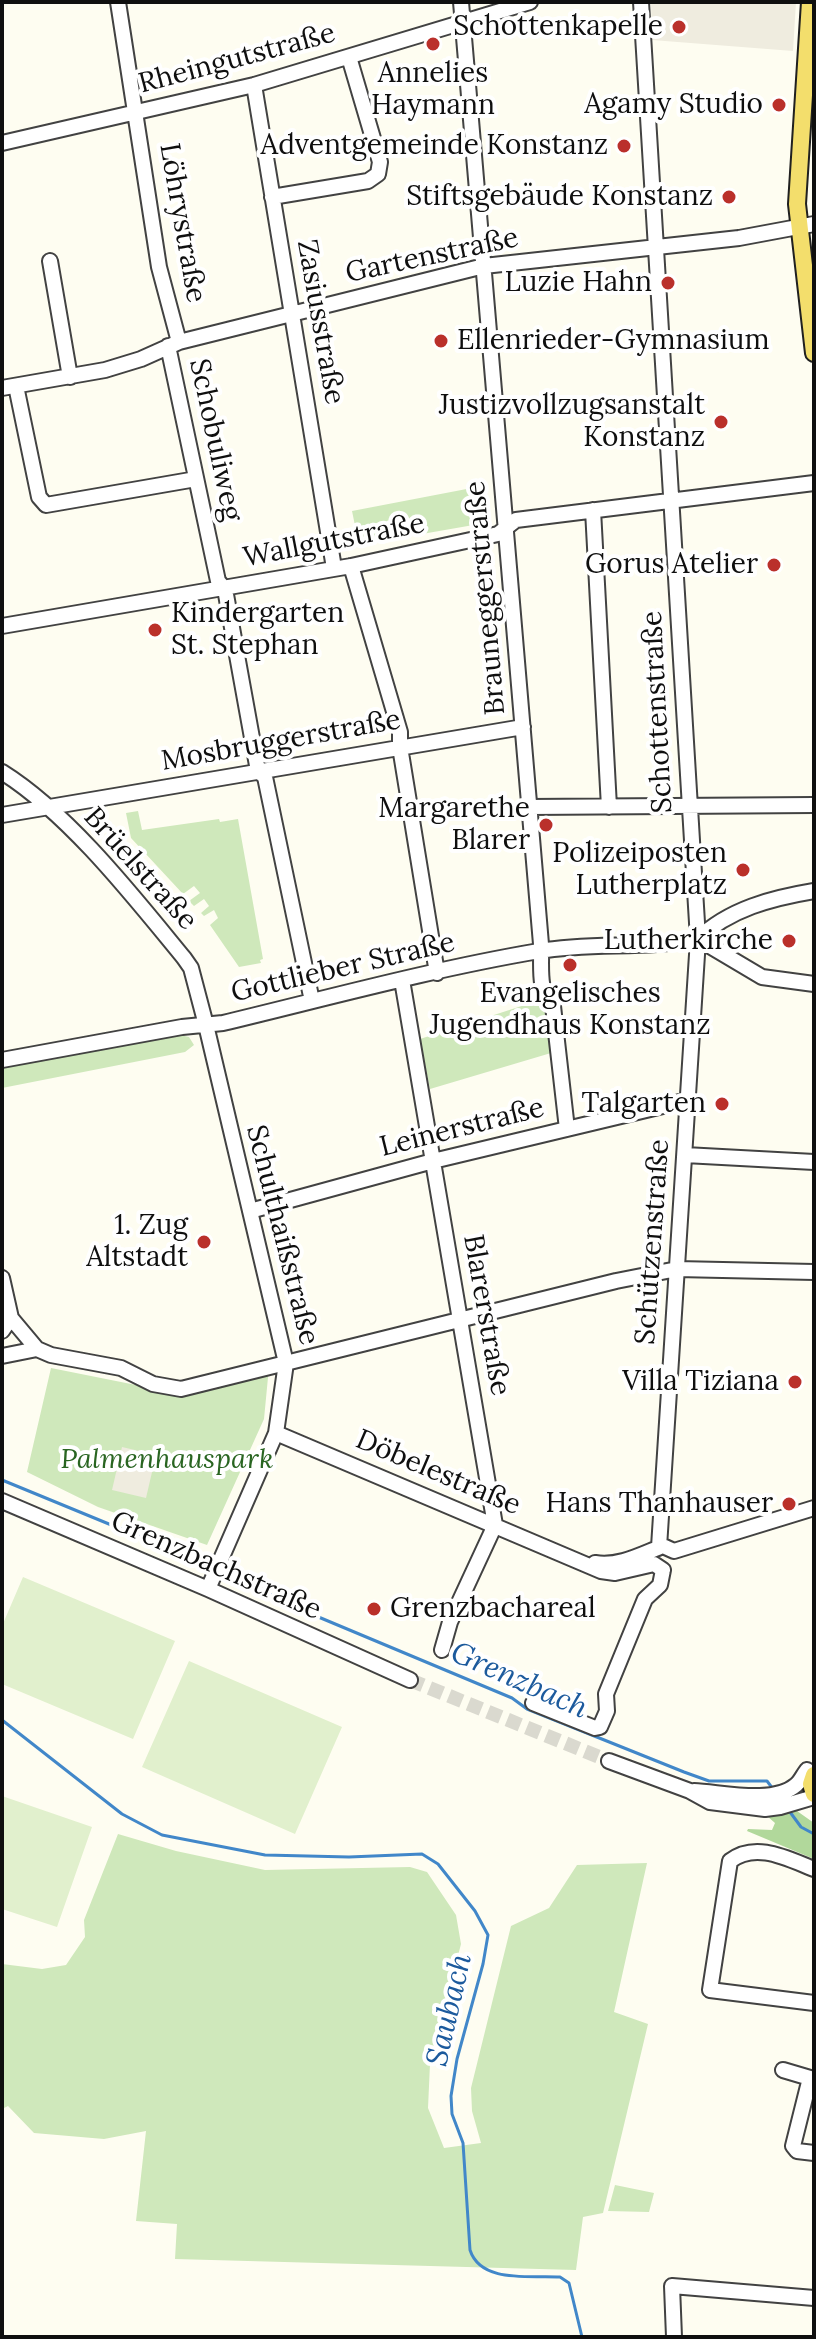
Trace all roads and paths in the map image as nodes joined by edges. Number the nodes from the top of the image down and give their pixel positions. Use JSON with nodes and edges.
{"nodes":[{"id":1,"x":118,"y":2,"type":"edge"},
{"id":2,"x":461,"y":2,"type":"edge"},
{"id":3,"x":530,"y":2,"type":"edge"},
{"id":4,"x":641,"y":2,"type":"edge"},
{"id":5,"x":810,"y":2,"type":"edge"},
{"id":6,"x":463,"y":22,"type":"junction"},
{"id":7,"x":349,"y":57,"type":"junction"},
{"id":8,"x":254,"y":85,"type":"junction"},
{"id":9,"x":136,"y":113,"type":"junction"},
{"id":10,"x":2,"y":143,"type":"edge"},
{"id":11,"x":272,"y":197,"type":"junction"},
{"id":12,"x":807,"y":226,"type":"edge"},
{"id":13,"x":656,"y":247,"type":"junction"},
{"id":14,"x":50,"y":261,"type":"dead end"},
{"id":15,"x":484,"y":266,"type":"junction"},
{"id":16,"x":293,"y":313,"type":"junction"},
{"id":17,"x":812,"y":325,"type":"edge"},
{"id":18,"x":174,"y":344,"type":"junction"},
{"id":19,"x":814,"y":353,"type":"edge"},
{"id":20,"x":70,"y":377,"type":"junction"},
{"id":21,"x":9,"y":387,"type":"edge"},
{"id":22,"x":196,"y":479,"type":"junction"},
{"id":23,"x":814,"y":483,"type":"edge"},
{"id":24,"x":671,"y":500,"type":"junction"},
{"id":25,"x":593,"y":510,"type":"junction"},
{"id":26,"x":507,"y":526,"type":"junction"},
{"id":27,"x":351,"y":566,"type":"junction"},
{"id":28,"x":334,"y":568,"type":"junction"},
{"id":29,"x":225,"y":589,"type":"junction"},
{"id":30,"x":2,"y":626,"type":"edge"},
{"id":31,"x":523,"y":727,"type":"junction"},
{"id":32,"x":400,"y":747,"type":"junction"},
{"id":33,"x":258,"y":771,"type":"junction"},
{"id":34,"x":2,"y":772,"type":"edge"},
{"id":35,"x":814,"y":805,"type":"edge"},
{"id":36,"x":49,"y":806,"type":"junction"},
{"id":37,"x":529,"y":807,"type":"junction"},
{"id":38,"x":609,"y":807,"type":"junction"},
{"id":39,"x":690,"y":807,"type":"junction"},
{"id":40,"x":2,"y":815,"type":"edge"},
{"id":41,"x":814,"y":891,"type":"edge"},
{"id":42,"x":698,"y":939,"type":"junction"},
{"id":43,"x":542,"y":951,"type":"junction"},
{"id":44,"x":437,"y":973,"type":"junction"},
{"id":45,"x":402,"y":980,"type":"junction"},
{"id":46,"x":814,"y":984,"type":"edge"},
{"id":47,"x":312,"y":1001,"type":"junction"},
{"id":48,"x":206,"y":1025,"type":"junction"},
{"id":49,"x":2,"y":1060,"type":"edge"},
{"id":50,"x":688,"y":1100,"type":"junction"},
{"id":51,"x":567,"y":1129,"type":"junction"},
{"id":52,"x":685,"y":1155,"type":"junction"},
{"id":53,"x":433,"y":1161,"type":"junction"},
{"id":54,"x":814,"y":1162,"type":"edge"},
{"id":55,"x":250,"y":1211,"type":"junction"},
{"id":56,"x":677,"y":1269,"type":"junction"},
{"id":57,"x":814,"y":1272,"type":"edge"},
{"id":58,"x":2,"y":1278,"type":"edge"},
{"id":59,"x":11,"y":1318,"type":"junction"},
{"id":60,"x":462,"y":1320,"type":"junction"},
{"id":61,"x":2,"y":1331,"type":"edge"},
{"id":62,"x":37,"y":1349,"type":"junction"},
{"id":63,"x":2,"y":1356,"type":"edge"},
{"id":64,"x":286,"y":1363,"type":"junction"},
{"id":65,"x":276,"y":1433,"type":"junction"},
{"id":66,"x":2,"y":1501,"type":"edge"},
{"id":67,"x":814,"y":1508,"type":"edge"},
{"id":68,"x":495,"y":1525,"type":"junction"},
{"id":69,"x":661,"y":1557,"type":"junction"},
{"id":70,"x":208,"y":1589,"type":"junction"},
{"id":71,"x":442,"y":1650,"type":"dead end"},
{"id":72,"x":410,"y":1680,"type":"tunnel mouth"},
{"id":73,"x":533,"y":1703,"type":"dead end"},
{"id":74,"x":609,"y":1761,"type":"tunnel mouth"},
{"id":75,"x":813,"y":1779,"type":"edge"},
{"id":76,"x":690,"y":1791,"type":"junction"},
{"id":77,"x":814,"y":1869,"type":"edge"},
{"id":78,"x":814,"y":2003,"type":"edge"},
{"id":79,"x":783,"y":2070,"type":"dead end"},
{"id":80,"x":812,"y":2078,"type":"edge"},
{"id":81,"x":814,"y":2153,"type":"edge"},
{"id":82,"x":814,"y":2298,"type":"edge"},
{"id":83,"x":674,"y":2337,"type":"edge"}],
"edges":[{"from":1,"to":9,"type":"street","name":"Löhrystraße"},
{"from":2,"to":6,"type":"street","name":"Brauneggerstraße"},
{"from":3,"to":6,"type":"street","name":"Rheingutstraße"},
{"from":4,"to":13,"type":"street","name":"Schottenstraße"},
{"from":5,"to":12,"type":"main road"},
{"from":6,"to":7,"type":"street","name":"Rheingutstraße"},
{"from":6,"to":15,"type":"street","name":"Brauneggerstraße"},
{"from":7,"to":8,"type":"street","name":"Rheingutstraße"},
{"from":7,"to":11,"type":"street"},
{"from":8,"to":9,"type":"street","name":"Rheingutstraße"},
{"from":8,"to":11,"type":"street","name":"Zasiusstraße"},
{"from":9,"to":10,"type":"street","name":"Rheingutstraße"},
{"from":9,"to":18,"type":"street","name":"Löhrystraße"},
{"from":11,"to":16,"type":"street","name":"Zasiusstraße"},
{"from":12,"to":13,"type":"street","name":"Gartenstraße"},
{"from":12,"to":17,"type":"main road"},
{"from":13,"to":15,"type":"street","name":"Gartenstraße"},
{"from":13,"to":24,"type":"street","name":"Schottenstraße"},
{"from":14,"to":20,"type":"street"},
{"from":15,"to":16,"type":"street","name":"Gartenstraße"},
{"from":15,"to":26,"type":"street","name":"Brauneggerstraße"},
{"from":16,"to":18,"type":"street","name":"Gartenstraße"},
{"from":16,"to":28,"type":"street","name":"Zasiusstraße"},
{"from":17,"to":19,"type":"main road"},
{"from":18,"to":20,"type":"street","name":"Gartenstraße"},
{"from":18,"to":22,"type":"street","name":"Schobuliweg"},
{"from":20,"to":21,"type":"street","name":"Gartenstraße"},
{"from":21,"to":22,"type":"street"},
{"from":22,"to":29,"type":"street","name":"Schobuliweg"},
{"from":23,"to":24,"type":"street","name":"Wallgutstraße"},
{"from":24,"to":25,"type":"street","name":"Wallgutstraße"},
{"from":24,"to":39,"type":"street","name":"Schottenstraße"},
{"from":25,"to":26,"type":"street","name":"Wallgutstraße"},
{"from":25,"to":38,"type":"street"},
{"from":26,"to":27,"type":"street","name":"Wallgutstraße"},
{"from":26,"to":31,"type":"street","name":"Brauneggerstraße"},
{"from":27,"to":28,"type":"street","name":"Wallgutstraße"},
{"from":27,"to":32,"type":"street"},
{"from":28,"to":29,"type":"street","name":"Wallgutstraße"},
{"from":29,"to":30,"type":"street","name":"Wallgutstraße"},
{"from":29,"to":33,"type":"street","name":"Schobuliweg"},
{"from":31,"to":32,"type":"street","name":"Mosbruggerstraße"},
{"from":31,"to":37,"type":"street","name":"Brauneggerstraße"},
{"from":32,"to":33,"type":"street","name":"Mosbruggerstraße"},
{"from":32,"to":44,"type":"street"},
{"from":33,"to":36,"type":"street","name":"Mosbruggerstraße"},
{"from":33,"to":47,"type":"street","name":"Schobuliweg"},
{"from":34,"to":36,"type":"street","name":"Brüelstraße"},
{"from":35,"to":39,"type":"street"},
{"from":36,"to":40,"type":"street","name":"Mosbruggerstraße"},
{"from":36,"to":48,"type":"street","name":"Brüelstraße"},
{"from":37,"to":38,"type":"street"},
{"from":37,"to":43,"type":"street","name":"Brauneggerstraße"},
{"from":38,"to":39,"type":"street"},
{"from":39,"to":42,"type":"street","name":"Schottenstraße"},
{"from":41,"to":42,"type":"street"},
{"from":42,"to":43,"type":"street","name":"Gottlieber Straße"},
{"from":42,"to":46,"type":"street"},
{"from":42,"to":50,"type":"street","name":"Schützenstraße"},
{"from":43,"to":44,"type":"street","name":"Gottlieber Straße"},
{"from":43,"to":51,"type":"street","name":"Brauneggerstraße"},
{"from":44,"to":45,"type":"street","name":"Gottlieber Straße"},
{"from":45,"to":47,"type":"street","name":"Gottlieber Straße"},
{"from":45,"to":53,"type":"street","name":"Blarerstraße"},
{"from":47,"to":48,"type":"street","name":"Gottlieber Straße"},
{"from":48,"to":49,"type":"street","name":"Gottlieber Straße"},
{"from":48,"to":55,"type":"street","name":"Schulthaißstraße"},
{"from":50,"to":51,"type":"street","name":"Leinerstraße"},
{"from":50,"to":52,"type":"street","name":"Schützenstraße"},
{"from":51,"to":53,"type":"street","name":"Leinerstraße"},
{"from":52,"to":54,"type":"street"},
{"from":52,"to":56,"type":"street","name":"Schützenstraße"},
{"from":53,"to":55,"type":"street","name":"Leinerstraße"},
{"from":53,"to":60,"type":"street","name":"Blarerstraße"},
{"from":55,"to":64,"type":"street","name":"Schulthaißstraße"},
{"from":56,"to":57,"type":"street"},
{"from":56,"to":60,"type":"street"},
{"from":56,"to":69,"type":"street","name":"Schützenstraße"},
{"from":58,"to":59,"type":"street"},
{"from":59,"to":61,"type":"street"},
{"from":59,"to":62,"type":"street"},
{"from":60,"to":64,"type":"street"},
{"from":60,"to":68,"type":"street","name":"Blarerstraße"},
{"from":62,"to":63,"type":"street"},
{"from":62,"to":64,"type":"street"},
{"from":64,"to":65,"type":"street","name":"Schulthaißstraße"},
{"from":65,"to":68,"type":"street","name":"Döbelestraße"},
{"from":65,"to":70,"type":"street","name":"Schulthaißstraße"},
{"from":66,"to":70,"type":"street","name":"Grenzbachstraße"},
{"from":67,"to":69,"type":"street","name":"Döbelestraße"},
{"from":68,"to":69,"type":"street","name":"Döbelestraße"},
{"from":68,"to":71,"type":"street"},
{"from":69,"to":73,"type":"street","name":"Schützenstraße"},
{"from":70,"to":72,"type":"street","name":"Grenzbachstraße"},
{"from":74,"to":76,"type":"street"},
{"from":75,"to":76,"type":"street"},
{"from":75,"to":76,"type":"street"},
{"from":77,"to":78,"type":"street"},
{"from":79,"to":80,"type":"street"},
{"from":80,"to":81,"type":"street"},
{"from":82,"to":83,"type":"street"}]}
